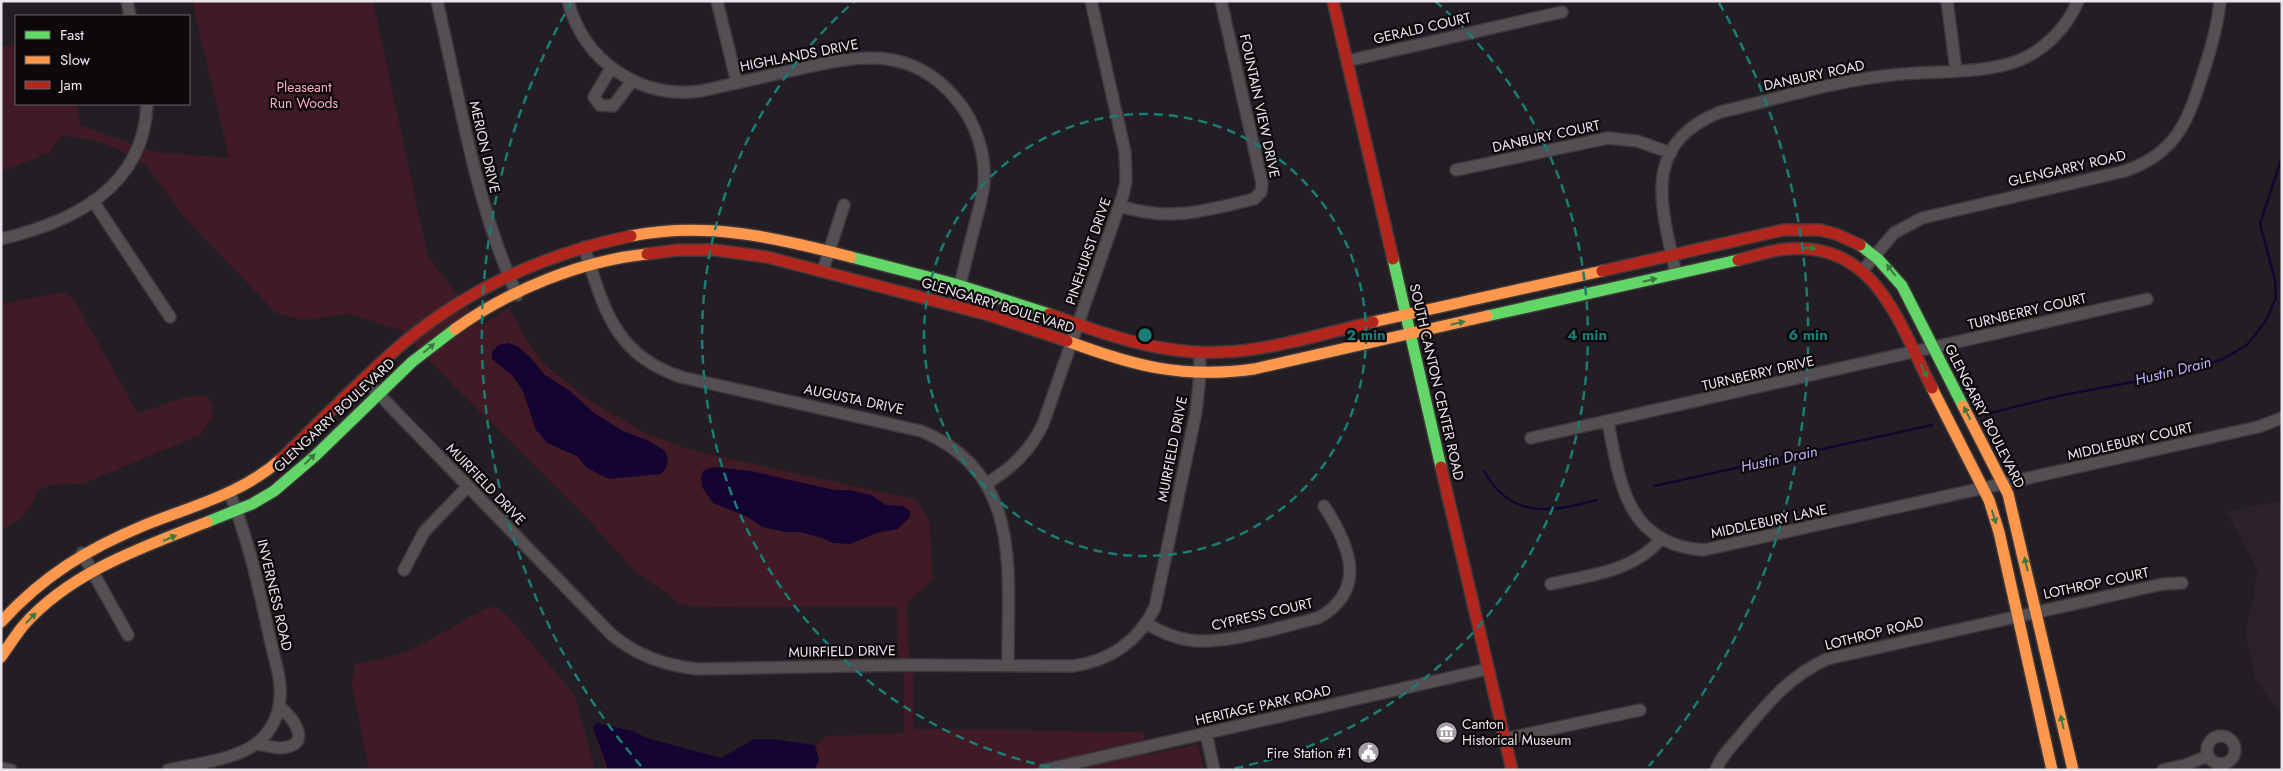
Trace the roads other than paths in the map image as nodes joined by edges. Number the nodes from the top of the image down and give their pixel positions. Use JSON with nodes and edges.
{"nodes":[{"id":1,"x":126,"y":1,"type":"edge"},
{"id":2,"x":437,"y":1,"type":"edge"},
{"id":3,"x":568,"y":1,"type":"edge"},
{"id":4,"x":718,"y":1,"type":"edge"},
{"id":5,"x":1090,"y":1,"type":"edge"},
{"id":6,"x":1221,"y":1,"type":"edge"},
{"id":7,"x":1333,"y":1,"type":"edge"},
{"id":8,"x":1947,"y":1,"type":"edge"},
{"id":9,"x":2078,"y":1,"type":"edge"},
{"id":10,"x":2220,"y":1,"type":"edge"},
{"id":11,"x":1562,"y":12,"type":"dead end"},
{"id":12,"x":130,"y":15,"type":"edge"},
{"id":13,"x":1347,"y":61,"type":"junction"},
{"id":14,"x":611,"y":68,"type":"junction"},
{"id":15,"x":1956,"y":70,"type":"junction"},
{"id":16,"x":632,"y":81,"type":"junction"},
{"id":17,"x":737,"y":83,"type":"junction"},
{"id":18,"x":147,"y":105,"type":"edge"},
{"id":19,"x":1671,"y":153,"type":"junction"},
{"id":20,"x":1456,"y":170,"type":"dead end"},
{"id":21,"x":93,"y":202,"type":"junction"},
{"id":22,"x":844,"y":205,"type":"dead end"},
{"id":23,"x":1120,"y":206,"type":"junction"},
{"id":24,"x":715,"y":230,"type":"junction"},
{"id":25,"x":1773,"y":232,"type":"junction"},
{"id":26,"x":1,"y":239,"type":"edge"},
{"id":27,"x":584,"y":247,"type":"junction"},
{"id":28,"x":713,"y":250,"type":"junction"},
{"id":29,"x":828,"y":251,"type":"junction"},
{"id":30,"x":1778,"y":251,"type":"junction"},
{"id":31,"x":1876,"y":254,"type":"junction"},
{"id":32,"x":1672,"y":255,"type":"junction"},
{"id":33,"x":590,"y":266,"type":"junction"},
{"id":34,"x":1624,"y":266,"type":"junction"},
{"id":35,"x":823,"y":270,"type":"junction"},
{"id":36,"x":1863,"y":270,"type":"junction"},
{"id":37,"x":1676,"y":274,"type":"junction"},
{"id":38,"x":508,"y":276,"type":"junction"},
{"id":39,"x":1628,"y":285,"type":"junction"},
{"id":40,"x":960,"y":286,"type":"junction"},
{"id":41,"x":517,"y":294,"type":"junction"},
{"id":42,"x":1499,"y":294,"type":"junction"},
{"id":43,"x":2147,"y":299,"type":"dead end"},
{"id":44,"x":955,"y":305,"type":"junction"},
{"id":45,"x":1503,"y":312,"type":"junction"},
{"id":46,"x":1406,"y":314,"type":"junction"},
{"id":47,"x":170,"y":318,"type":"dead end"},
{"id":48,"x":1078,"y":324,"type":"junction"},
{"id":49,"x":1410,"y":334,"type":"junction"},
{"id":50,"x":1072,"y":342,"type":"junction"},
{"id":51,"x":1271,"y":345,"type":"junction"},
{"id":52,"x":1934,"y":348,"type":"junction"},
{"id":53,"x":1200,"y":353,"type":"junction"},
{"id":54,"x":1914,"y":353,"type":"junction"},
{"id":55,"x":1275,"y":364,"type":"junction"},
{"id":56,"x":1200,"y":373,"type":"junction"},
{"id":57,"x":364,"y":379,"type":"junction"},
{"id":58,"x":378,"y":394,"type":"junction"},
{"id":59,"x":2282,"y":418,"type":"edge"},
{"id":60,"x":1608,"y":422,"type":"junction"},
{"id":61,"x":1531,"y":438,"type":"dead end"},
{"id":62,"x":986,"y":484,"type":"junction"},
{"id":63,"x":2003,"y":485,"type":"junction"},
{"id":64,"x":468,"y":486,"type":"junction"},
{"id":65,"x":1984,"y":489,"type":"junction"},
{"id":66,"x":229,"y":492,"type":"junction"},
{"id":67,"x":1324,"y":506,"type":"dead end"},
{"id":68,"x":237,"y":511,"type":"junction"},
{"id":69,"x":1661,"y":539,"type":"junction"},
{"id":70,"x":82,"y":553,"type":"junction"},
{"id":71,"x":404,"y":570,"type":"dead end"},
{"id":72,"x":92,"y":571,"type":"junction"},
{"id":73,"x":2182,"y":583,"type":"dead end"},
{"id":74,"x":1550,"y":584,"type":"dead end"},
{"id":75,"x":2037,"y":611,"type":"junction"},
{"id":76,"x":2017,"y":616,"type":"junction"},
{"id":77,"x":1,"y":622,"type":"edge"},
{"id":78,"x":1146,"y":623,"type":"junction"},
{"id":79,"x":128,"y":635,"type":"dead end"},
{"id":80,"x":1,"y":657,"type":"edge"},
{"id":81,"x":1008,"y":666,"type":"junction"},
{"id":82,"x":1488,"y":668,"type":"junction"},
{"id":83,"x":279,"y":706,"type":"junction"},
{"id":84,"x":1640,"y":710,"type":"dead end"},
{"id":85,"x":1206,"y":733,"type":"junction"},
{"id":86,"x":1504,"y":739,"type":"junction"},
{"id":87,"x":257,"y":744,"type":"junction"},
{"id":88,"x":2208,"y":756,"type":"dead end"},
{"id":89,"x":1,"y":768,"type":"edge"},
{"id":90,"x":11,"y":770,"type":"edge"},
{"id":91,"x":168,"y":770,"type":"edge"},
{"id":92,"x":1044,"y":770,"type":"edge"},
{"id":93,"x":1214,"y":770,"type":"edge"},
{"id":94,"x":1512,"y":770,"type":"edge"},
{"id":95,"x":1716,"y":770,"type":"edge"},
{"id":96,"x":2052,"y":770,"type":"edge"},
{"id":97,"x":2073,"y":770,"type":"edge"},
{"id":98,"x":2163,"y":770,"type":"edge"}],
"edges":[{"from":1,"to":12,"type":"street"},
{"from":2,"to":38,"type":"street","name":"MERION DRIVE"},
{"from":3,"to":14,"type":"street","name":"HIGHLANDS DRIVE"},
{"from":4,"to":17,"type":"street"},
{"from":5,"to":23,"type":"street","name":"PINEHURST DRIVE"},
{"from":6,"to":23,"type":"street","name":"FOUNTAIN VIEW DRIVE"},
{"from":7,"to":13,"type":"street","name":"SOUTH CANTON CENTER ROAD"},
{"from":8,"to":15,"type":"street"},
{"from":9,"to":15,"type":"street","name":"DANBURY ROAD"},
{"from":10,"to":31,"type":"street","name":"GLENGARRY ROAD"},
{"from":11,"to":13,"type":"street","name":"GERALD COURT"},
{"from":13,"to":46,"type":"street","name":"SOUTH CANTON CENTER ROAD"},
{"from":14,"to":16,"type":"street","name":"HIGHLANDS DRIVE"},
{"from":14,"to":16,"type":"street"},
{"from":15,"to":19,"type":"street","name":"DANBURY ROAD"},
{"from":16,"to":17,"type":"street","name":"HIGHLANDS DRIVE"},
{"from":17,"to":40,"type":"street","name":"HIGHLANDS DRIVE"},
{"from":18,"to":21,"type":"street"},
{"from":19,"to":20,"type":"street","name":"DANBURY COURT"},
{"from":19,"to":32,"type":"street","name":"DANBURY ROAD"},
{"from":21,"to":26,"type":"street"},
{"from":21,"to":47,"type":"street"},
{"from":22,"to":29,"type":"street"},
{"from":23,"to":48,"type":"street","name":"PINEHURST DRIVE"},
{"from":24,"to":27,"type":"street","name":"GLENGARRY BOULEVARD"},
{"from":24,"to":28,"type":"street"},
{"from":24,"to":29,"type":"street","name":"GLENGARRY BOULEVARD"},
{"from":25,"to":30,"type":"street"},
{"from":25,"to":31,"type":"street","name":"GLENGARRY BOULEVARD"},
{"from":25,"to":32,"type":"street","name":"GLENGARRY BOULEVARD"},
{"from":27,"to":33,"type":"street","name":"AUGUSTA DRIVE"},
{"from":27,"to":38,"type":"street","name":"GLENGARRY BOULEVARD"},
{"from":28,"to":33,"type":"street","name":"GLENGARRY BOULEVARD"},
{"from":28,"to":35,"type":"street","name":"GLENGARRY BOULEVARD"},
{"from":29,"to":35,"type":"street"},
{"from":29,"to":40,"type":"street","name":"GLENGARRY BOULEVARD"},
{"from":30,"to":36,"type":"street","name":"GLENGARRY BOULEVARD","one_way":true},
{"from":30,"to":37,"type":"street","name":"GLENGARRY BOULEVARD"},
{"from":31,"to":36,"type":"street","name":"GLENGARRY ROAD"},
{"from":52,"to":31,"type":"street","name":"GLENGARRY BOULEVARD","one_way":true},
{"from":32,"to":34,"type":"street","name":"GLENGARRY BOULEVARD"},
{"from":32,"to":37,"type":"street","name":"DANBURY ROAD"},
{"from":33,"to":41,"type":"street","name":"GLENGARRY BOULEVARD"},
{"from":33,"to":62,"type":"street","name":"AUGUSTA DRIVE"},
{"from":34,"to":39,"type":"street"},
{"from":34,"to":42,"type":"street","name":"GLENGARRY BOULEVARD"},
{"from":35,"to":44,"type":"street","name":"GLENGARRY BOULEVARD"},
{"from":36,"to":54,"type":"street","name":"GLENGARRY BOULEVARD"},
{"from":39,"to":37,"type":"street","name":"GLENGARRY BOULEVARD","one_way":true},
{"from":38,"to":41,"type":"street","name":"MERION DRIVE"},
{"from":38,"to":57,"type":"street","name":"GLENGARRY BOULEVARD"},
{"from":39,"to":45,"type":"street","name":"GLENGARRY BOULEVARD"},
{"from":40,"to":44,"type":"street","name":"HIGHLANDS DRIVE"},
{"from":40,"to":48,"type":"street","name":"GLENGARRY BOULEVARD"},
{"from":58,"to":41,"type":"street","name":"GLENGARRY BOULEVARD","one_way":true},
{"from":42,"to":45,"type":"street"},
{"from":42,"to":46,"type":"street","name":"GLENGARRY BOULEVARD"},
{"from":43,"to":52,"type":"street","name":"TURNBERRY COURT"},
{"from":44,"to":50,"type":"street","name":"GLENGARRY BOULEVARD"},
{"from":49,"to":45,"type":"street","name":"GLENGARRY BOULEVARD","one_way":true},
{"from":46,"to":49,"type":"street","name":"SOUTH CANTON CENTER ROAD"},
{"from":46,"to":51,"type":"street","name":"GLENGARRY BOULEVARD"},
{"from":48,"to":50,"type":"street","name":"PINEHURST DRIVE"},
{"from":48,"to":53,"type":"street","name":"GLENGARRY BOULEVARD"},
{"from":49,"to":55,"type":"street","name":"GLENGARRY BOULEVARD"},
{"from":49,"to":82,"type":"street","name":"SOUTH CANTON CENTER ROAD"},
{"from":50,"to":56,"type":"street","name":"GLENGARRY BOULEVARD"},
{"from":50,"to":62,"type":"street","name":"PINEHURST DRIVE"},
{"from":51,"to":53,"type":"street","name":"GLENGARRY BOULEVARD"},
{"from":51,"to":55,"type":"street"},
{"from":52,"to":54,"type":"street","name":"TURNBERRY COURT"},
{"from":63,"to":52,"type":"street","name":"GLENGARRY BOULEVARD","one_way":true},
{"from":53,"to":56,"type":"street","name":"MUIRFIELD DRIVE"},
{"from":54,"to":60,"type":"street","name":"TURNBERRY DRIVE"},
{"from":54,"to":65,"type":"street","name":"GLENGARRY BOULEVARD","one_way":true},
{"from":55,"to":56,"type":"street","name":"GLENGARRY BOULEVARD"},
{"from":56,"to":78,"type":"street","name":"MUIRFIELD DRIVE"},
{"from":57,"to":58,"type":"street","name":"MUIRFIELD DRIVE"},
{"from":57,"to":66,"type":"street","name":"GLENGARRY BOULEVARD"},
{"from":58,"to":64,"type":"street","name":"MUIRFIELD DRIVE"},
{"from":68,"to":58,"type":"street","name":"GLENGARRY BOULEVARD","one_way":true},
{"from":59,"to":63,"type":"street","name":"MIDDLEBURY COURT"},
{"from":60,"to":61,"type":"street","name":"TURNBERRY DRIVE"},
{"from":60,"to":69,"type":"street","name":"MIDDLEBURY LANE"},
{"from":62,"to":81,"type":"street","name":"AUGUSTA DRIVE"},
{"from":63,"to":65,"type":"street","name":"MIDDLEBURY COURT"},
{"from":75,"to":63,"type":"street","name":"GLENGARRY BOULEVARD","one_way":true},
{"from":64,"to":71,"type":"street"},
{"from":64,"to":81,"type":"street","name":"MUIRFIELD DRIVE"},
{"from":65,"to":69,"type":"street","name":"MIDDLEBURY LANE"},
{"from":65,"to":76,"type":"street","name":"GLENGARRY BOULEVARD","one_way":true},
{"from":66,"to":68,"type":"street","name":"INVERNESS ROAD"},
{"from":66,"to":70,"type":"street","name":"GLENGARRY BOULEVARD"},
{"from":67,"to":78,"type":"street","name":"CYPRESS COURT"},
{"from":72,"to":68,"type":"street","name":"GLENGARRY BOULEVARD","one_way":true},
{"from":68,"to":83,"type":"street","name":"INVERNESS ROAD"},
{"from":69,"to":74,"type":"street"},
{"from":70,"to":72,"type":"street"},
{"from":70,"to":77,"type":"street","name":"GLENGARRY BOULEVARD"},
{"from":72,"to":79,"type":"street"},
{"from":80,"to":72,"type":"street","name":"GLENGARRY BOULEVARD","one_way":true},
{"from":73,"to":75,"type":"street","name":"LOTHROP COURT"},
{"from":75,"to":76,"type":"street","name":"LOTHROP COURT"},
{"from":97,"to":75,"type":"street","name":"GLENGARRY BOULEVARD","one_way":true},
{"from":76,"to":95,"type":"street","name":"LOTHROP ROAD"},
{"from":76,"to":96,"type":"street","name":"GLENGARRY BOULEVARD"},
{"from":78,"to":81,"type":"street","name":"MUIRFIELD DRIVE"},
{"from":82,"to":85,"type":"street","name":"HERITAGE PARK ROAD"},
{"from":82,"to":86,"type":"street","name":"SOUTH CANTON CENTER ROAD"},
{"from":83,"to":87,"type":"street","name":"INVERNESS ROAD"},
{"from":83,"to":87,"type":"street"},
{"from":84,"to":86,"type":"street"},
{"from":85,"to":92,"type":"street","name":"HERITAGE PARK ROAD"},
{"from":85,"to":93,"type":"street"},
{"from":86,"to":94,"type":"street","name":"SOUTH CANTON CENTER ROAD"},
{"from":87,"to":91,"type":"street","name":"INVERNESS ROAD"},
{"from":88,"to":98,"type":"street"},
{"from":89,"to":90,"type":"street"}]}
